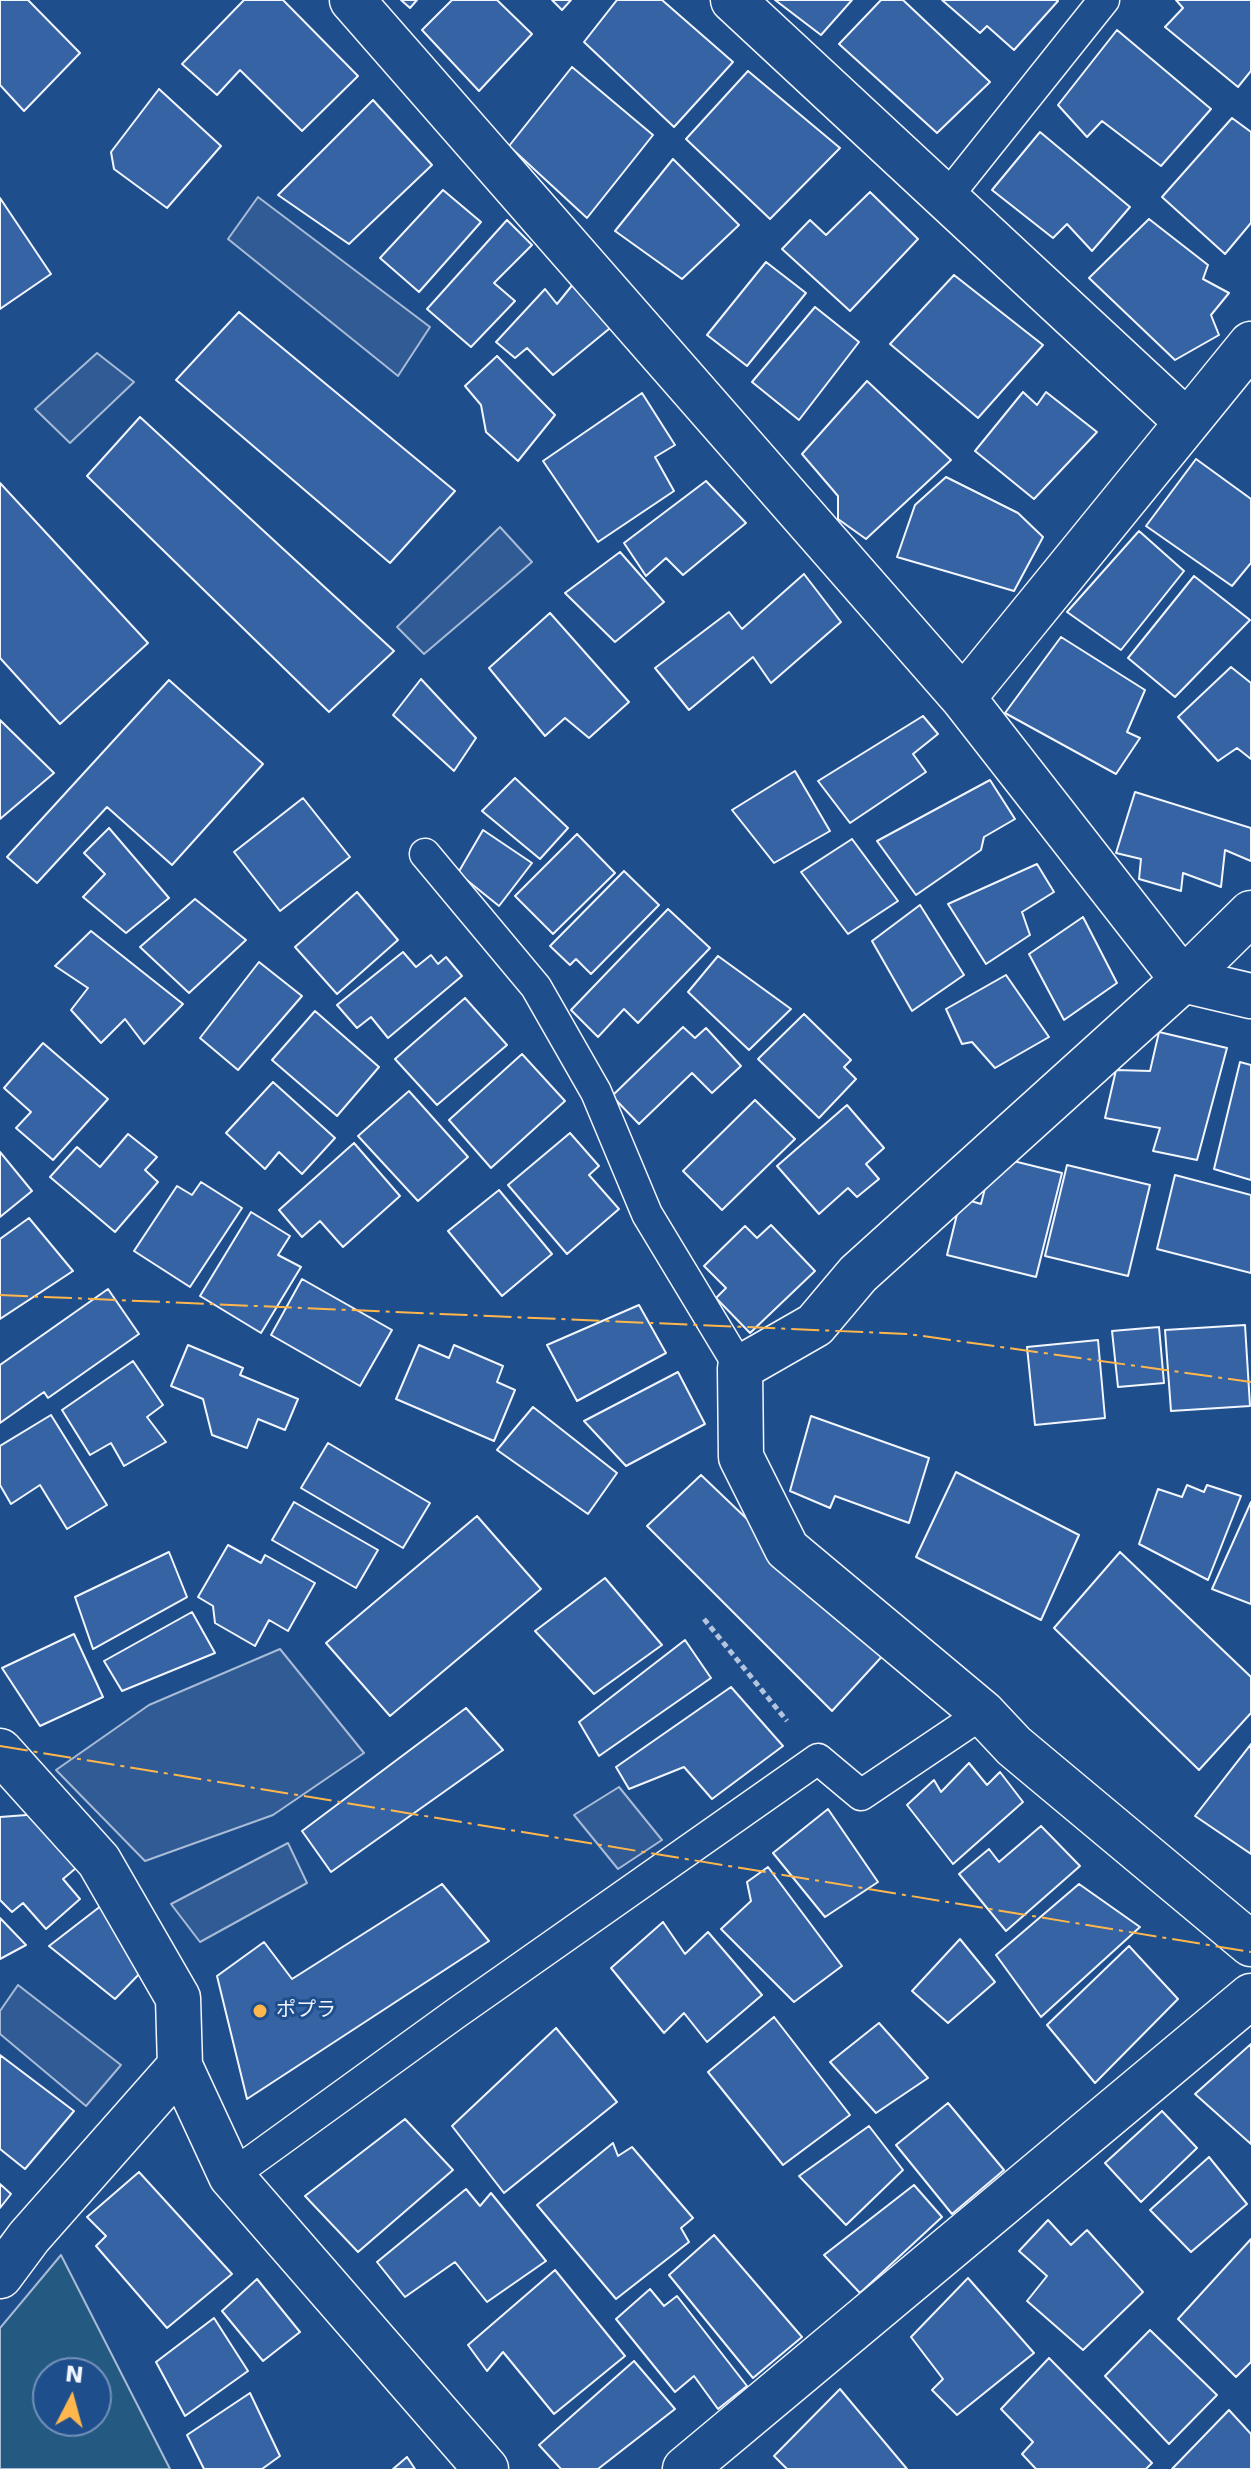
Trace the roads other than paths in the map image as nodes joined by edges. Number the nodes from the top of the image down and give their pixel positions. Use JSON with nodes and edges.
{"nodes":[{"id":1,"x":352,"y":0,"type":"edge"},
{"id":2,"x":733,"y":0,"type":"edge"},
{"id":3,"x":1101,"y":1,"type":"edge"},
{"id":4,"x":946,"y":198,"type":"junction"},
{"id":5,"x":1251,"y":344,"type":"edge"},
{"id":6,"x":1187,"y":422,"type":"junction"},
{"id":7,"x":963,"y":698,"type":"junction"},
{"id":8,"x":425,"y":854,"type":"dead end"},
{"id":9,"x":1251,"y":913,"type":"edge"},
{"id":10,"x":1183,"y":980,"type":"junction"},
{"id":11,"x":1251,"y":996,"type":"edge"},
{"id":12,"x":740,"y":1368,"type":"junction"},
{"id":13,"x":983,"y":1713,"type":"junction"},
{"id":14,"x":0,"y":1751,"type":"edge"},
{"id":15,"x":1251,"y":1944,"type":"edge"},
{"id":16,"x":1251,"y":1996,"type":"edge"},
{"id":17,"x":180,"y":2066,"type":"junction"},
{"id":18,"x":231,"y":2176,"type":"junction"},
{"id":19,"x":0,"y":2276,"type":"edge"},
{"id":20,"x":486,"y":2469,"type":"edge"},
{"id":21,"x":685,"y":2469,"type":"edge"}],
"edges":[{"from":1,"to":7,"type":"street"},
{"from":2,"to":4,"type":"street"},
{"from":3,"to":4,"type":"lane"},
{"from":4,"to":6,"type":"street"},
{"from":5,"to":6,"type":"street"},
{"from":6,"to":7,"type":"street"},
{"from":7,"to":10,"type":"street"},
{"from":8,"to":12,"type":"lane"},
{"from":9,"to":10,"type":"street"},
{"from":10,"to":11,"type":"street"},
{"from":10,"to":12,"type":"street"},
{"from":12,"to":13,"type":"street"},
{"from":13,"to":15,"type":"street"},
{"from":13,"to":18,"type":"lane"},
{"from":14,"to":17,"type":"street"},
{"from":16,"to":21,"type":"street"},
{"from":17,"to":18,"type":"street"},
{"from":17,"to":19,"type":"street"},
{"from":18,"to":20,"type":"street"}]}
